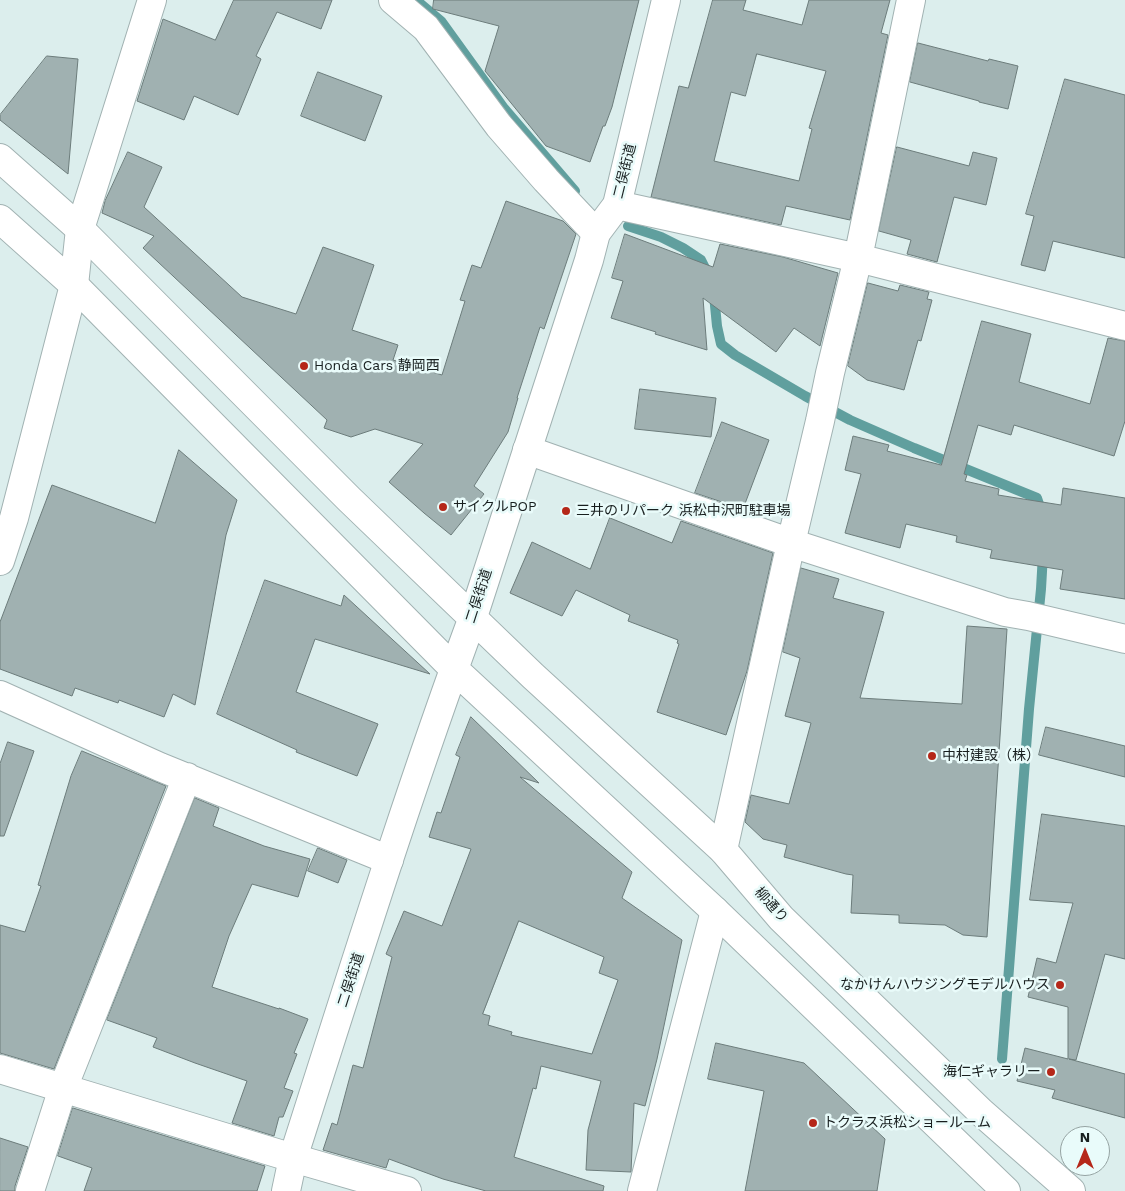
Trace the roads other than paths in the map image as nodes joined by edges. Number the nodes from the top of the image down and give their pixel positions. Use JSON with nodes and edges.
{"nodes":[{"id":1,"x":152,"y":0,"type":"edge"},
{"id":2,"x":392,"y":0,"type":"edge"},
{"id":3,"x":666,"y":0,"type":"edge"},
{"id":4,"x":911,"y":0,"type":"edge"},
{"id":5,"x":0,"y":158,"type":"edge"},
{"id":6,"x":617,"y":205,"type":"junction"},
{"id":7,"x":0,"y":219,"type":"edge"},
{"id":8,"x":80,"y":229,"type":"junction"},
{"id":9,"x":596,"y":233,"type":"junction"},
{"id":10,"x":858,"y":258,"type":"junction"},
{"id":11,"x":74,"y":285,"type":"junction"},
{"id":12,"x":1125,"y":326,"type":"edge"},
{"id":13,"x":527,"y":450,"type":"junction"},
{"id":14,"x":791,"y":543,"type":"junction"},
{"id":15,"x":0,"y":562,"type":"edge"},
{"id":16,"x":473,"y":617,"type":"junction"},
{"id":17,"x":1125,"y":639,"type":"edge"},
{"id":18,"x":454,"y":669,"type":"junction"},
{"id":19,"x":0,"y":696,"type":"edge"},
{"id":20,"x":186,"y":777,"type":"junction"},
{"id":21,"x":723,"y":850,"type":"junction"},
{"id":22,"x":389,"y":860,"type":"junction"},
{"id":23,"x":715,"y":911,"type":"junction"},
{"id":24,"x":0,"y":1069,"type":"edge"},
{"id":25,"x":63,"y":1088,"type":"junction"},
{"id":26,"x":293,"y":1158,"type":"junction"},
{"id":27,"x":30,"y":1191,"type":"edge"},
{"id":28,"x":286,"y":1191,"type":"edge"},
{"id":29,"x":407,"y":1191,"type":"edge"},
{"id":30,"x":642,"y":1191,"type":"edge"},
{"id":31,"x":1006,"y":1191,"type":"edge"},
{"id":32,"x":1071,"y":1191,"type":"edge"}],
"edges":[{"from":1,"to":8,"type":"street"},
{"from":2,"to":9,"type":"street"},
{"from":3,"to":6,"type":"street","name":"二俣街道"},
{"from":4,"to":10,"type":"street"},
{"from":5,"to":8,"type":"street","name":"柳通り"},
{"from":6,"to":9,"type":"street","name":"二俣街道"},
{"from":6,"to":10,"type":"street"},
{"from":7,"to":11,"type":"street"},
{"from":8,"to":11,"type":"street"},
{"from":8,"to":16,"type":"street","name":"柳通り"},
{"from":9,"to":13,"type":"street","name":"二俣街道"},
{"from":10,"to":12,"type":"street"},
{"from":10,"to":14,"type":"street"},
{"from":11,"to":15,"type":"street"},
{"from":11,"to":18,"type":"street"},
{"from":13,"to":14,"type":"street"},
{"from":13,"to":16,"type":"street","name":"二俣街道"},
{"from":14,"to":17,"type":"street"},
{"from":14,"to":21,"type":"street"},
{"from":16,"to":18,"type":"street","name":"二俣街道"},
{"from":16,"to":21,"type":"street","name":"柳通り"},
{"from":18,"to":22,"type":"street","name":"二俣街道"},
{"from":18,"to":23,"type":"street"},
{"from":19,"to":20,"type":"street"},
{"from":20,"to":22,"type":"street"},
{"from":20,"to":25,"type":"street"},
{"from":21,"to":32,"type":"street","name":"柳通り"},
{"from":22,"to":26,"type":"street","name":"二俣街道"},
{"from":23,"to":30,"type":"street"},
{"from":23,"to":31,"type":"street"},
{"from":24,"to":25,"type":"street"},
{"from":25,"to":26,"type":"street"},
{"from":25,"to":27,"type":"street"},
{"from":26,"to":28,"type":"street","name":"二俣街道"},
{"from":26,"to":29,"type":"street"}]}
